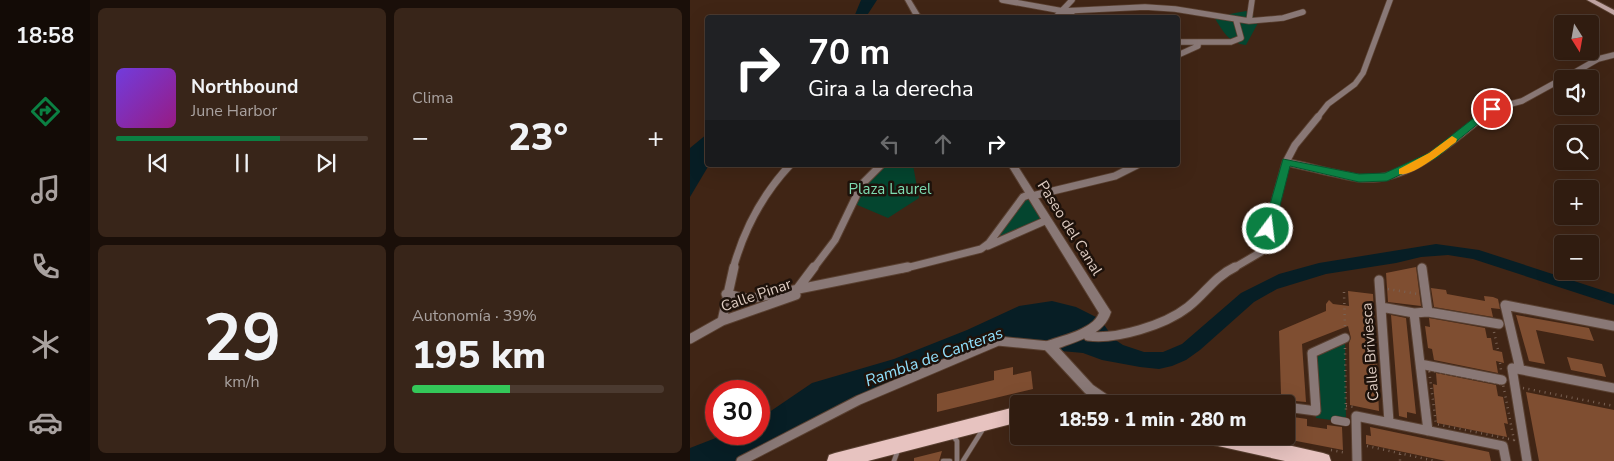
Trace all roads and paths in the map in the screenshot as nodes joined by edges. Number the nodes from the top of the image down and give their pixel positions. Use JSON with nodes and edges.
{"nodes":[{"id":1,"x":908,"y":0,"type":"edge"},
{"id":2,"x":1002,"y":0,"type":"edge"},
{"id":3,"x":1072,"y":0,"type":"edge"},
{"id":4,"x":1252,"y":0,"type":"edge"},
{"id":5,"x":1390,"y":0,"type":"edge"},
{"id":6,"x":1590,"y":0,"type":"edge"},
{"id":7,"x":1063,"y":11,"type":"junction"},
{"id":8,"x":1303,"y":12,"type":"dead end"},
{"id":9,"x":1614,"y":13,"type":"edge"},
{"id":10,"x":917,"y":15,"type":"edge"},
{"id":11,"x":1058,"y":15,"type":"edge"},
{"id":12,"x":1071,"y":15,"type":"edge"},
{"id":13,"x":1236,"y":20,"type":"junction"},
{"id":14,"x":1249,"y":21,"type":"junction"},
{"id":15,"x":1180,"y":42,"type":"edge"},
{"id":16,"x":1198,"y":42,"type":"junction"},
{"id":17,"x":1180,"y":54,"type":"edge"},
{"id":18,"x":1614,"y":55,"type":"edge"},
{"id":19,"x":1579,"y":70,"type":"edge"},
{"id":20,"x":1554,"y":84,"type":"edge"},
{"id":21,"x":1286,"y":162,"type":"junction"},
{"id":22,"x":788,"y":167,"type":"edge"},
{"id":23,"x":879,"y":167,"type":"edge"},
{"id":24,"x":1013,"y":167,"type":"edge"},
{"id":25,"x":1133,"y":167,"type":"edge"},
{"id":26,"x":1031,"y":195,"type":"junction"},
{"id":27,"x":1047,"y":220,"type":"junction"},
{"id":28,"x":981,"y":249,"type":"junction"},
{"id":29,"x":1422,"y":268,"type":"dead end"},
{"id":30,"x":1379,"y":280,"type":"dead end"},
{"id":31,"x":834,"y":284,"type":"junction"},
{"id":32,"x":796,"y":291,"type":"junction"},
{"id":33,"x":1344,"y":292,"type":"dead end"},
{"id":34,"x":726,"y":294,"type":"junction"},
{"id":35,"x":1421,"y":294,"type":"dead end"},
{"id":36,"x":1386,"y":296,"type":"dead end"},
{"id":37,"x":1381,"y":307,"type":"junction"},
{"id":38,"x":1428,"y":312,"type":"junction"},
{"id":39,"x":1414,"y":313,"type":"junction"},
{"id":40,"x":722,"y":321,"type":"junction"},
{"id":41,"x":1496,"y":326,"type":"joint"},
{"id":42,"x":1614,"y":326,"type":"edge"},
{"id":43,"x":1086,"y":332,"type":"junction"},
{"id":44,"x":1345,"y":338,"type":"junction"},
{"id":45,"x":690,"y":339,"type":"edge"},
{"id":46,"x":1049,"y":346,"type":"junction"},
{"id":47,"x":1498,"y":350,"type":"dead end"},
{"id":48,"x":1420,"y":364,"type":"junction"},
{"id":49,"x":1516,"y":369,"type":"junction"},
{"id":50,"x":1429,"y":370,"type":"dead end"},
{"id":51,"x":1502,"y":380,"type":"dead end"},
{"id":52,"x":1523,"y":388,"type":"dead end"},
{"id":53,"x":1614,"y":388,"type":"edge"},
{"id":54,"x":1097,"y":395,"type":"edge"},
{"id":55,"x":1295,"y":406,"type":"edge"},
{"id":56,"x":1614,"y":406,"type":"edge"},
{"id":57,"x":1010,"y":416,"type":"edge"},
{"id":58,"x":1335,"y":420,"type":"dead end"},
{"id":59,"x":986,"y":422,"type":"junction"},
{"id":60,"x":1346,"y":422,"type":"joint"},
{"id":61,"x":1389,"y":422,"type":"junction"},
{"id":62,"x":1428,"y":430,"type":"junction"},
{"id":63,"x":950,"y":432,"type":"junction"},
{"id":64,"x":1514,"y":440,"type":"dead end"},
{"id":65,"x":901,"y":444,"type":"junction"},
{"id":66,"x":1282,"y":445,"type":"edge"},
{"id":67,"x":1347,"y":446,"type":"dead end"},
{"id":68,"x":1364,"y":446,"type":"dead end"},
{"id":69,"x":1400,"y":454,"type":"junction"},
{"id":70,"x":1324,"y":455,"type":"edge"},
{"id":71,"x":741,"y":461,"type":"edge"},
{"id":72,"x":835,"y":461,"type":"edge"},
{"id":73,"x":894,"y":461,"type":"edge"},
{"id":74,"x":943,"y":461,"type":"edge"},
{"id":75,"x":950,"y":461,"type":"edge"},
{"id":76,"x":957,"y":461,"type":"edge"},
{"id":77,"x":963,"y":461,"type":"edge"},
{"id":78,"x":1357,"y":461,"type":"edge"},
{"id":79,"x":1400,"y":461,"type":"edge"},
{"id":80,"x":1436,"y":461,"type":"edge"},
{"id":81,"x":1506,"y":461,"type":"edge"},
{"id":82,"x":1527,"y":461,"type":"edge"}],
"edges":[{"from":1,"to":10,"type":"street"},
{"from":2,"to":7,"type":"street"},
{"from":3,"to":7,"type":"street"},
{"from":4,"to":14,"type":"street"},
{"from":5,"to":21,"type":"street"},
{"from":6,"to":9,"type":"main road"},
{"from":7,"to":11,"type":"street"},
{"from":7,"to":12,"type":"street"},
{"from":7,"to":13,"type":"street"},
{"from":8,"to":14,"type":"street"},
{"from":13,"to":14,"type":"street"},
{"from":13,"to":16,"type":"street"},
{"from":15,"to":16,"type":"street"},
{"from":16,"to":17,"type":"street"},
{"from":18,"to":19,"type":"street"},
{"from":20,"to":21,"type":"street"},
{"from":21,"to":43,"type":"street"},
{"from":22,"to":34,"type":"street"},
{"from":23,"to":32,"type":"street"},
{"from":24,"to":26,"type":"street","name":"Paseo del Canal"},
{"from":25,"to":26,"type":"street"},
{"from":26,"to":27,"type":"street","name":"Paseo del Canal"},
{"from":26,"to":28,"type":"street"},
{"from":27,"to":28,"type":"street","name":"Calle Pinar"},
{"from":27,"to":43,"type":"street","name":"Paseo del Canal"},
{"from":28,"to":31,"type":"street","name":"Calle Pinar"},
{"from":29,"to":38,"type":"street"},
{"from":30,"to":37,"type":"street","name":"Calle Briviesca"},
{"from":31,"to":32,"type":"street","name":"Calle Pinar"},
{"from":31,"to":40,"type":"street","name":"Calle Pinar"},
{"from":32,"to":34,"type":"street","name":"Calle Pinar"},
{"from":33,"to":44,"type":"path"},
{"from":34,"to":40,"type":"street"},
{"from":35,"to":36,"type":"path"},
{"from":37,"to":39,"type":"street"},
{"from":37,"to":61,"type":"street","name":"Calle Briviesca"},
{"from":38,"to":39,"type":"street"},
{"from":38,"to":41,"type":"street"},
{"from":39,"to":48,"type":"street"},
{"from":40,"to":45,"type":"street","name":"Calle Pinar"},
{"from":41,"to":47,"type":"path"},
{"from":42,"to":49,"type":"street"},
{"from":43,"to":46,"type":"street"},
{"from":44,"to":55,"type":"street"},
{"from":44,"to":60,"type":"path"},
{"from":46,"to":54,"type":"street"},
{"from":46,"to":71,"type":"street"},
{"from":48,"to":51,"type":"street"},
{"from":48,"to":62,"type":"street"},
{"from":49,"to":53,"type":"street"},
{"from":49,"to":82,"type":"street"},
{"from":50,"to":64,"type":"path"},
{"from":52,"to":56,"type":"path"},
{"from":57,"to":59,"type":"main road"},
{"from":58,"to":60,"type":"street"},
{"from":59,"to":63,"type":"main road"},
{"from":59,"to":77,"type":"lane"},
{"from":61,"to":62,"type":"street"},
{"from":61,"to":78,"type":"street"},
{"from":62,"to":81,"type":"street"},
{"from":63,"to":65,"type":"main road"},
{"from":63,"to":76,"type":"lane"},
{"from":65,"to":72,"type":"main road"},
{"from":65,"to":73,"type":"lane"},
{"from":66,"to":70,"type":"main road"},
{"from":67,"to":70,"type":"path"},
{"from":68,"to":69,"type":"path"},
{"from":69,"to":79,"type":"path"},
{"from":69,"to":80,"type":"path"},
{"from":74,"to":75,"type":"lane"}]}
